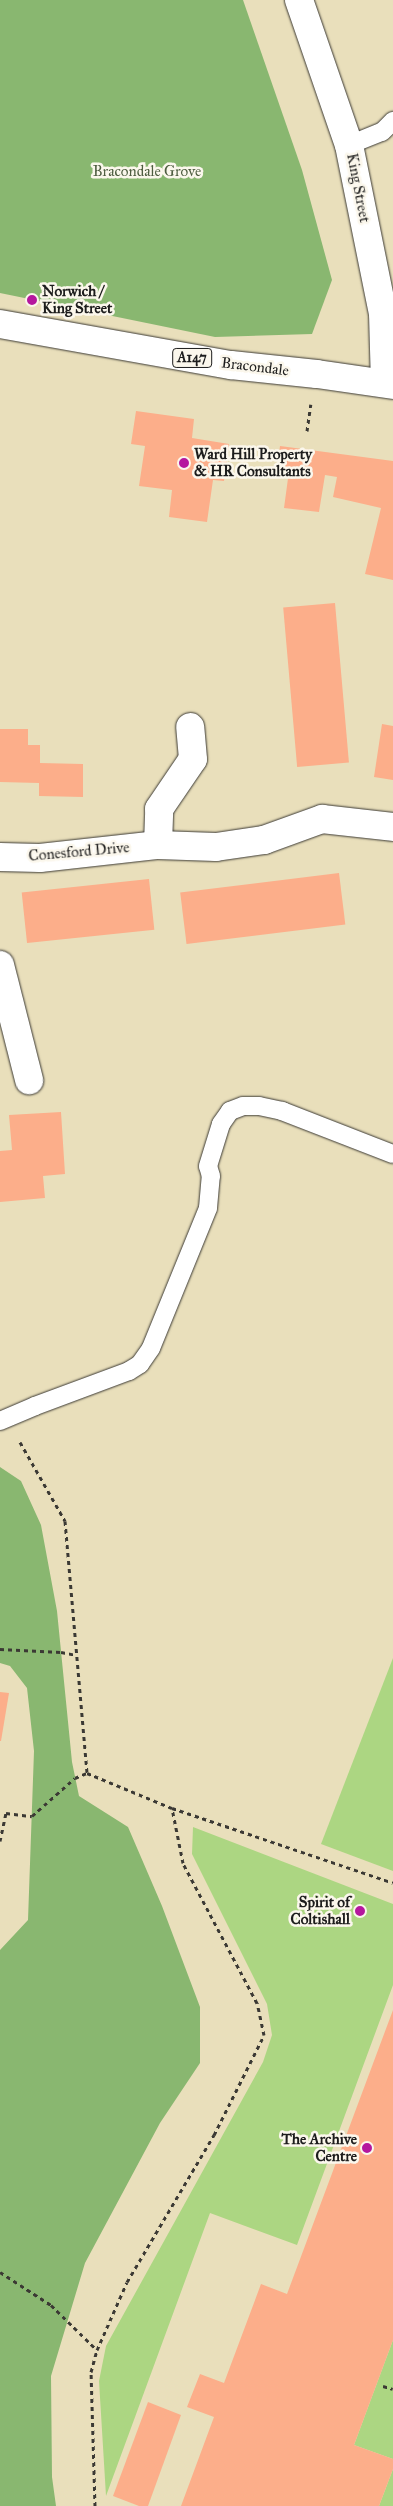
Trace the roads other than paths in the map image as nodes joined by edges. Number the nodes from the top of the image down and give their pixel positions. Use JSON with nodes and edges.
{"nodes":[{"id":1,"x":299,"y":0,"type":"edge"},
{"id":2,"x":393,"y":121,"type":"edge"},
{"id":3,"x":350,"y":145,"type":"junction"},
{"id":4,"x":0,"y":324,"type":"edge"},
{"id":5,"x":389,"y":384,"type":"edge"},
{"id":6,"x":190,"y":727,"type":"dead end"},
{"id":7,"x":393,"y":827,"type":"edge"},
{"id":8,"x":158,"y":845,"type":"junction"},
{"id":9,"x":0,"y":858,"type":"edge"},
{"id":10,"x":0,"y":965,"type":"edge"},
{"id":11,"x":29,"y":1080,"type":"dead end"},
{"id":12,"x":393,"y":1154,"type":"edge"},
{"id":13,"x":3,"y":1419,"type":"edge"}],
"edges":[{"from":1,"to":3,"type":"main road","name":"King Street","number":"A147"},
{"from":2,"to":3,"type":"lane"},
{"from":3,"to":5,"type":"main road","name":"King Street","number":"A147"},
{"from":4,"to":5,"type":"main road","name":"Bracondale","number":"A147"},
{"from":6,"to":8,"type":"main road"},
{"from":7,"to":8,"type":"main road","name":"Conesford Drive"},
{"from":8,"to":9,"type":"main road","name":"Conesford Drive"},
{"from":10,"to":11,"type":"main road"},
{"from":12,"to":13,"type":"lane"}]}
